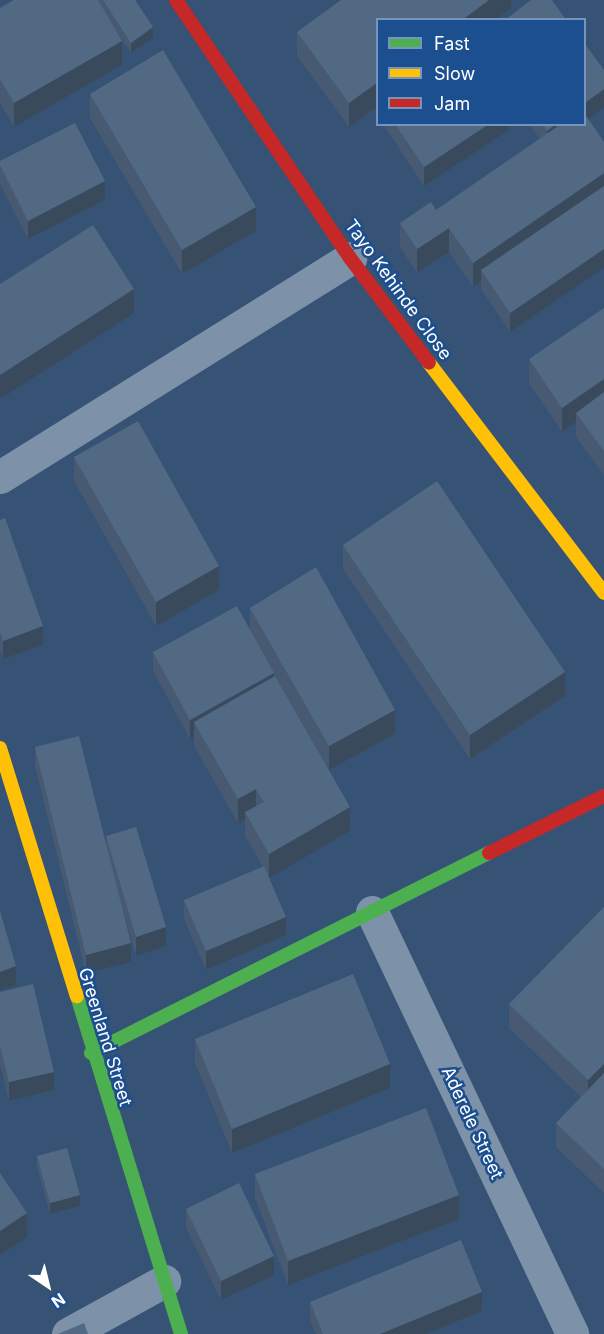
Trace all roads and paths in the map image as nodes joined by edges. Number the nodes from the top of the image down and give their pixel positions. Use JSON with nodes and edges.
{"nodes":[{"id":1,"x":176,"y":0,"type":"edge"},
{"id":2,"x":350,"y":258,"type":"junction"},
{"id":3,"x":0,"y":477,"type":"edge"},
{"id":4,"x":604,"y":593,"type":"edge"},
{"id":5,"x":0,"y":748,"type":"edge"},
{"id":6,"x":604,"y":796,"type":"edge"},
{"id":7,"x":372,"y":912,"type":"junction"},
{"id":8,"x":91,"y":1053,"type":"junction"},
{"id":9,"x":164,"y":1281,"type":"junction"},
{"id":10,"x":68,"y":1334,"type":"edge"},
{"id":11,"x":181,"y":1334,"type":"edge"},
{"id":12,"x":572,"y":1334,"type":"edge"}],
"edges":[{"from":1,"to":2,"type":"street","name":"Tayo Kehinde Close"},
{"from":2,"to":3,"type":"street"},
{"from":2,"to":4,"type":"street","name":"Tayo Kehinde Close"},
{"from":5,"to":8,"type":"street","name":"Greenland Street"},
{"from":6,"to":7,"type":"street"},
{"from":7,"to":8,"type":"street"},
{"from":7,"to":12,"type":"street","name":"Aderele Street"},
{"from":8,"to":9,"type":"street","name":"Greenland Street"},
{"from":9,"to":10,"type":"street"},
{"from":9,"to":11,"type":"street","name":"Greenland Street"}]}
